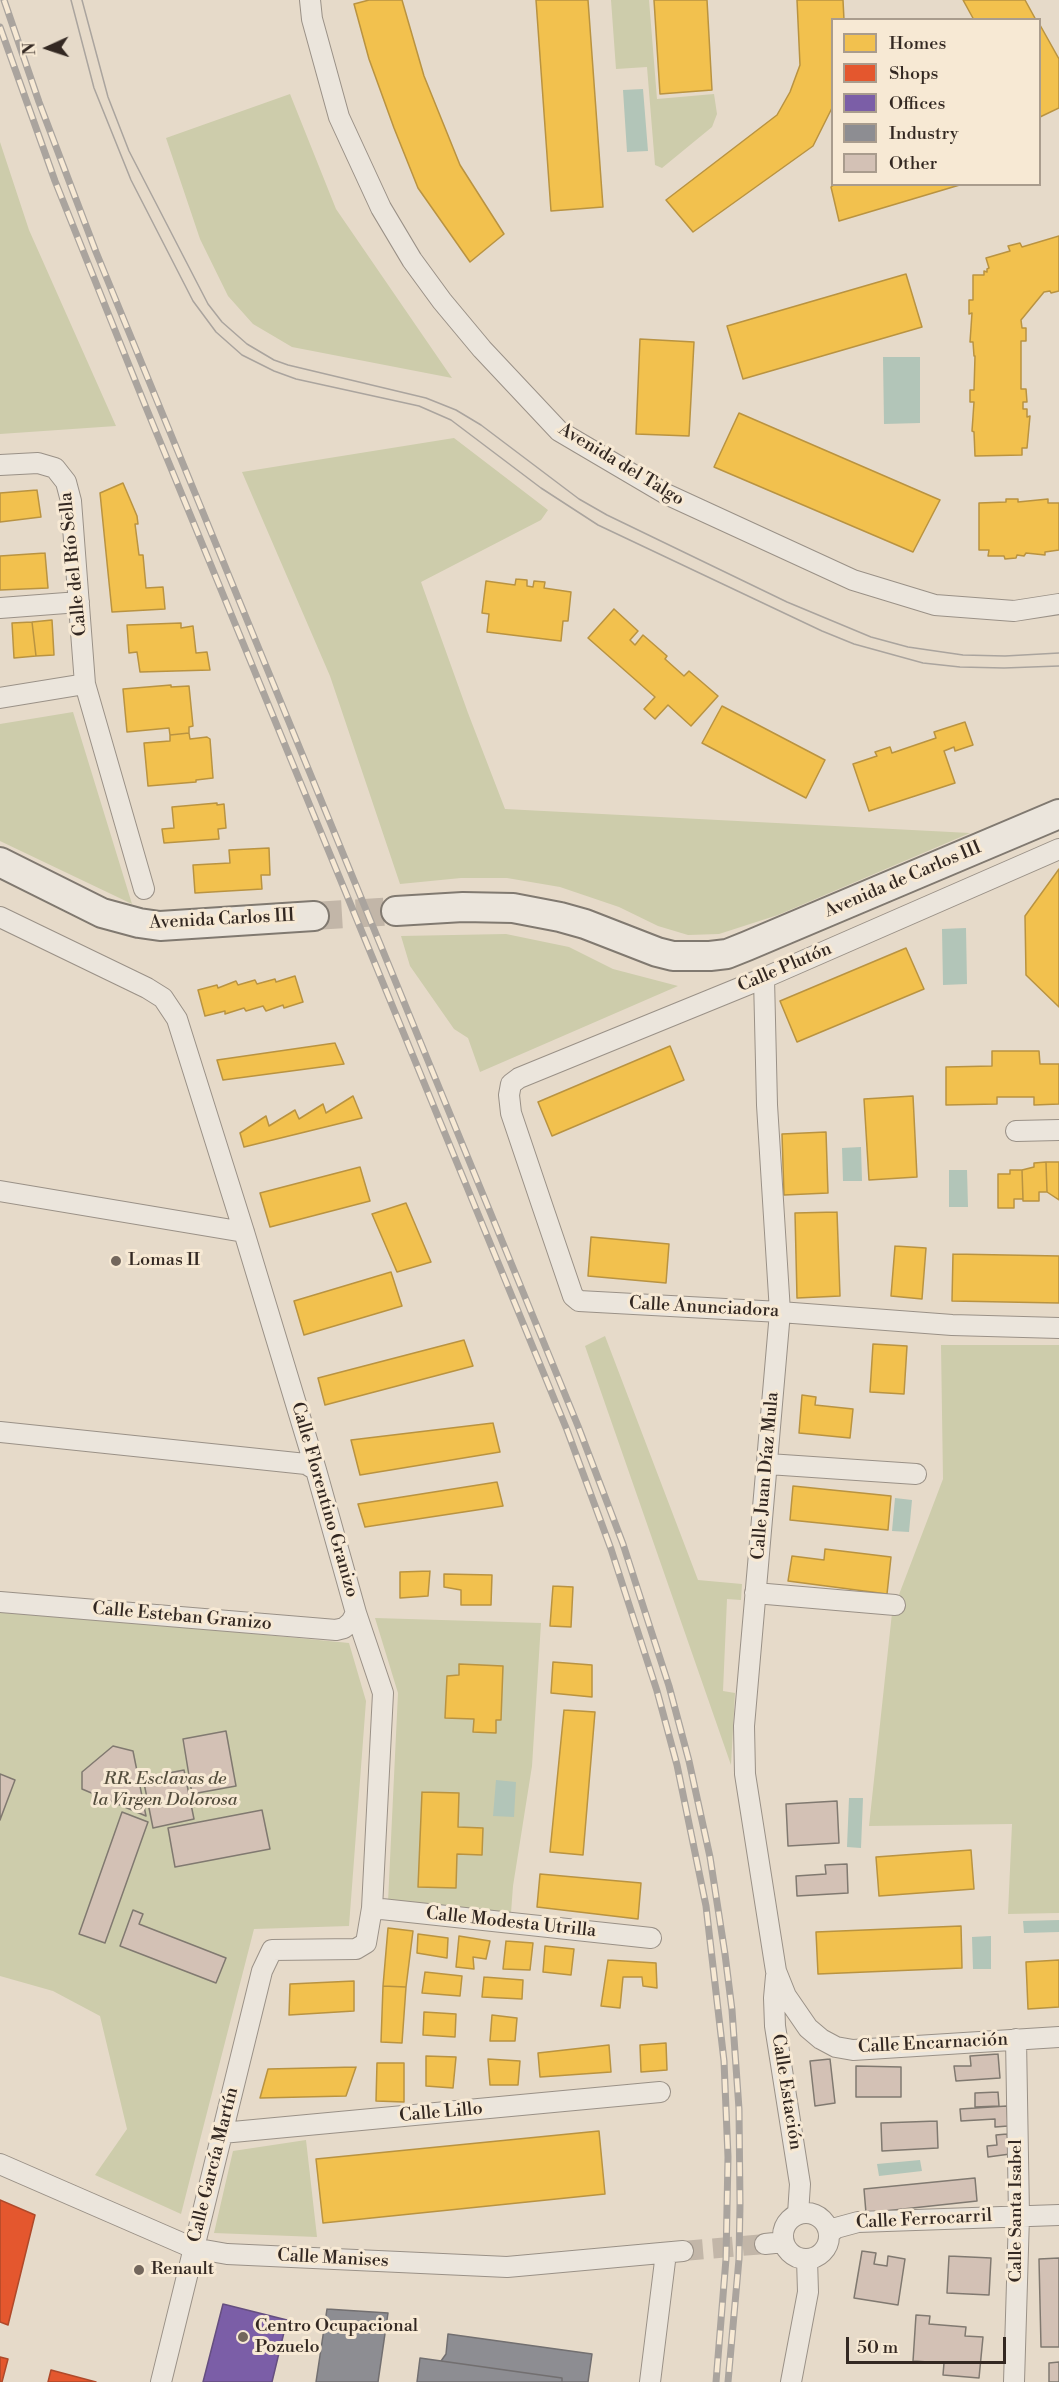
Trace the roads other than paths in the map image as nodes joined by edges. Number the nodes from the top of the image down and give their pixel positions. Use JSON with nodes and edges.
{"nodes":[{"id":1,"x":310,"y":0,"type":"edge"},
{"id":2,"x":0,"y":465,"type":"edge"},
{"id":3,"x":80,"y":602,"type":"junction"},
{"id":4,"x":1059,"y":604,"type":"edge"},
{"id":5,"x":0,"y":608,"type":"edge"},
{"id":6,"x":86,"y":684,"type":"junction"},
{"id":7,"x":0,"y":698,"type":"edge"},
{"id":8,"x":1059,"y":814,"type":"edge"},
{"id":9,"x":1059,"y":849,"type":"edge"},
{"id":10,"x":0,"y":862,"type":"edge"},
{"id":11,"x":144,"y":890,"type":"dead end"},
{"id":12,"x":396,"y":911,"type":"tunnel mouth"},
{"id":13,"x":314,"y":916,"type":"tunnel mouth"},
{"id":14,"x":0,"y":917,"type":"edge"},
{"id":15,"x":764,"y":978,"type":"junction"},
{"id":16,"x":512,"y":1084,"type":"joint"},
{"id":17,"x":1059,"y":1130,"type":"edge"},
{"id":18,"x":1016,"y":1131,"type":"dead end"},
{"id":19,"x":0,"y":1191,"type":"edge"},
{"id":20,"x":244,"y":1232,"type":"junction"},
{"id":21,"x":780,"y":1312,"type":"junction"},
{"id":22,"x":1059,"y":1328,"type":"edge"},
{"id":23,"x":0,"y":1432,"type":"edge"},
{"id":24,"x":768,"y":1464,"type":"junction"},
{"id":25,"x":316,"y":1470,"type":"junction"},
{"id":26,"x":916,"y":1474,"type":"dead end"},
{"id":27,"x":755,"y":1593,"type":"junction"},
{"id":28,"x":0,"y":1602,"type":"edge"},
{"id":29,"x":895,"y":1605,"type":"dead end"},
{"id":30,"x":356,"y":1613,"type":"junction"},
{"id":31,"x":372,"y":1908,"type":"junction"},
{"id":32,"x":651,"y":1938,"type":"dead end"},
{"id":33,"x":273,"y":1950,"type":"joint"},
{"id":34,"x":776,"y":1971,"type":"junction"},
{"id":35,"x":1059,"y":2037,"type":"edge"},
{"id":36,"x":1016,"y":2039,"type":"junction"},
{"id":37,"x":660,"y":2092,"type":"dead end"},
{"id":38,"x":222,"y":2133,"type":"junction"},
{"id":39,"x":0,"y":2164,"type":"edge"},
{"id":40,"x":798,"y":2214,"type":"junction"},
{"id":41,"x":1059,"y":2215,"type":"edge"},
{"id":42,"x":1019,"y":2216,"type":"junction"},
{"id":43,"x":830,"y":2235,"type":"junction"},
{"id":44,"x":193,"y":2248,"type":"junction"},
{"id":45,"x":807,"y":2259,"type":"junction"},
{"id":46,"x":161,"y":2382,"type":"edge"},
{"id":47,"x":650,"y":2382,"type":"edge"},
{"id":48,"x":791,"y":2382,"type":"edge"},
{"id":49,"x":1014,"y":2382,"type":"edge"}],
"edges":[{"from":1,"to":4,"type":"street","name":"Avenida del Talgo"},
{"from":2,"to":3,"type":"street","name":"Calle del Río Sella"},
{"from":3,"to":5,"type":"street"},
{"from":3,"to":6,"type":"street","name":"Calle del Río Sella"},
{"from":6,"to":7,"type":"street"},
{"from":6,"to":11,"type":"street"},
{"from":8,"to":12,"type":"street","name":"Avenida de Carlos III"},
{"from":9,"to":15,"type":"street","name":"Calle Plutón"},
{"from":10,"to":13,"type":"street","name":"Avenida Carlos III"},
{"from":14,"to":20,"type":"street","name":"Calle Florentino Granizo"},
{"from":15,"to":16,"type":"street","name":"Calle Plutón"},
{"from":15,"to":21,"type":"street","name":"Calle Juan Díaz Mula"},
{"from":16,"to":21,"type":"street","name":"Calle Anunciadora"},
{"from":17,"to":18,"type":"street"},
{"from":19,"to":20,"type":"street"},
{"from":20,"to":25,"type":"street","name":"Calle Florentino Granizo"},
{"from":21,"to":22,"type":"street","name":"Calle Anunciadora"},
{"from":21,"to":24,"type":"street","name":"Calle Juan Díaz Mula"},
{"from":23,"to":25,"type":"street"},
{"from":24,"to":26,"type":"street"},
{"from":24,"to":27,"type":"street","name":"Calle Juan Díaz Mula"},
{"from":25,"to":30,"type":"street","name":"Calle Florentino Granizo"},
{"from":27,"to":29,"type":"street"},
{"from":27,"to":34,"type":"street","name":"Calle Juan Díaz Mula"},
{"from":28,"to":30,"type":"street","name":"Calle Esteban Granizo"},
{"from":30,"to":31,"type":"street","name":"Calle Florentino Granizo"},
{"from":31,"to":32,"type":"street","name":"Calle Modesta Utrilla"},
{"from":31,"to":33,"type":"street","name":"Calle Florentino Granizo"},
{"from":33,"to":38,"type":"street","name":"Calle García Martín"},
{"from":34,"to":36,"type":"street","name":"Calle Encarnación"},
{"from":34,"to":40,"type":"street","name":"Calle Estación"},
{"from":35,"to":36,"type":"street","name":"Calle Encarnación"},
{"from":36,"to":42,"type":"street","name":"Calle Santa Isabel"},
{"from":37,"to":38,"type":"street","name":"Calle Lillo"},
{"from":38,"to":44,"type":"street","name":"Calle García Martín"},
{"from":39,"to":44,"type":"street","name":"Calle Manises"},
{"from":40,"to":43,"type":"street"},
{"from":40,"to":45,"type":"street","name":"Calle Estación"},
{"from":41,"to":42,"type":"street","name":"Calle Ferrocarril"},
{"from":42,"to":43,"type":"street","name":"Calle Ferrocarril"},
{"from":42,"to":49,"type":"street","name":"Calle Santa Isabel"},
{"from":43,"to":45,"type":"street"},
{"from":44,"to":46,"type":"street","name":"Calle García Martín"},
{"from":44,"to":47,"type":"street","name":"Calle Manises"},
{"from":45,"to":48,"type":"street"}]}
